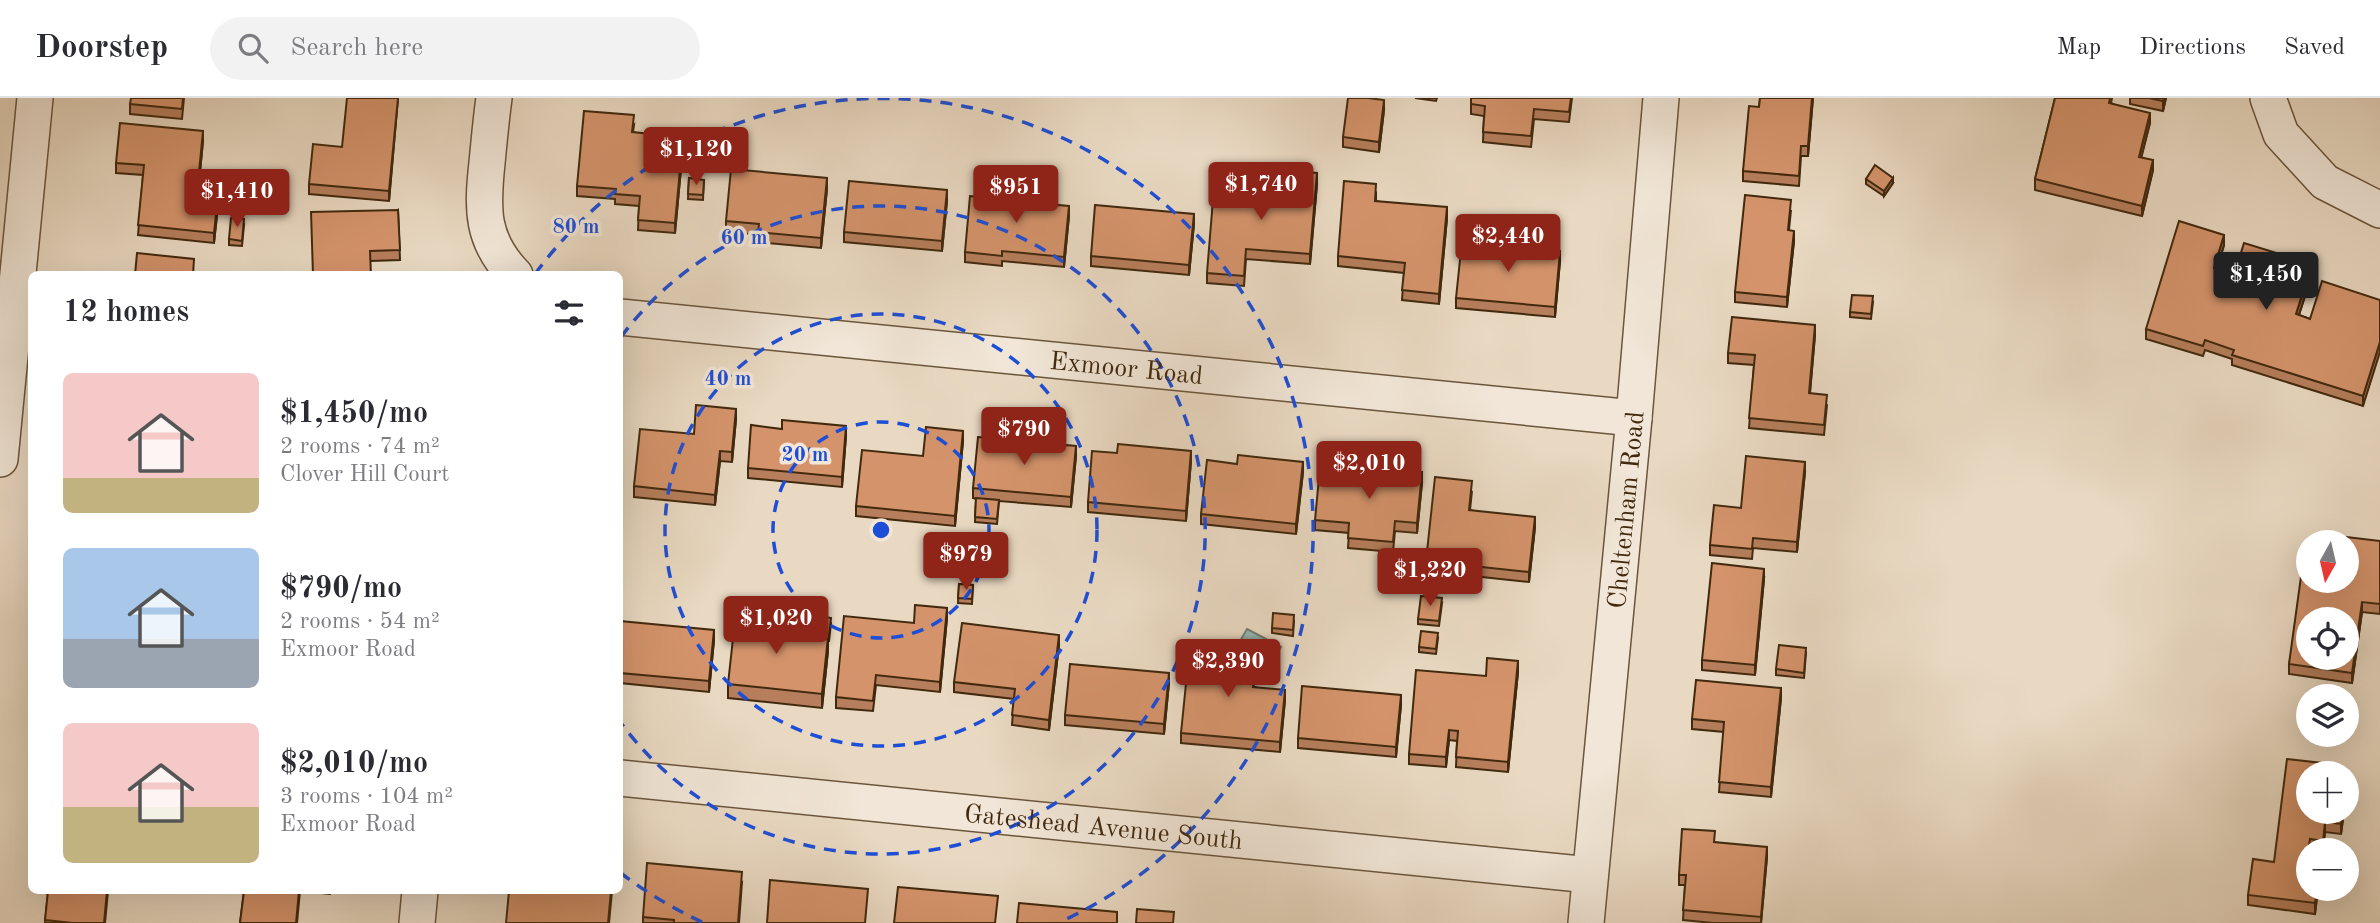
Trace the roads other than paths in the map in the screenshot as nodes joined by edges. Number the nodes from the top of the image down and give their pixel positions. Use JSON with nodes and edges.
{"nodes":[{"id":1,"x":35,"y":98,"type":"edge"},
{"id":2,"x":494,"y":98,"type":"edge"},
{"id":3,"x":1661,"y":98,"type":"edge"},
{"id":4,"x":2268,"y":98,"type":"edge"},
{"id":5,"x":2380,"y":210,"type":"edge"},
{"id":6,"x":511,"y":271,"type":"edge"},
{"id":7,"x":623,"y":317,"type":"edge"},
{"id":8,"x":1634,"y":418,"type":"junction"},
{"id":9,"x":0,"y":459,"type":"edge"},
{"id":10,"x":623,"y":778,"type":"edge"},
{"id":11,"x":1590,"y":875,"type":"junction"},
{"id":12,"x":420,"y":894,"type":"edge"},
{"id":13,"x":417,"y":923,"type":"edge"},
{"id":14,"x":1586,"y":923,"type":"edge"}],
"edges":[{"from":1,"to":9,"type":"street"},
{"from":2,"to":6,"type":"street"},
{"from":3,"to":8,"type":"street","name":"Cheltenham Road"},
{"from":4,"to":5,"type":"street"},
{"from":7,"to":8,"type":"street","name":"Exmoor Road"},
{"from":8,"to":11,"type":"street","name":"Cheltenham Road"},
{"from":10,"to":11,"type":"street","name":"Gateshead Avenue South"},
{"from":11,"to":14,"type":"street","name":"Cheltenham Road"},
{"from":12,"to":13,"type":"street"}]}
